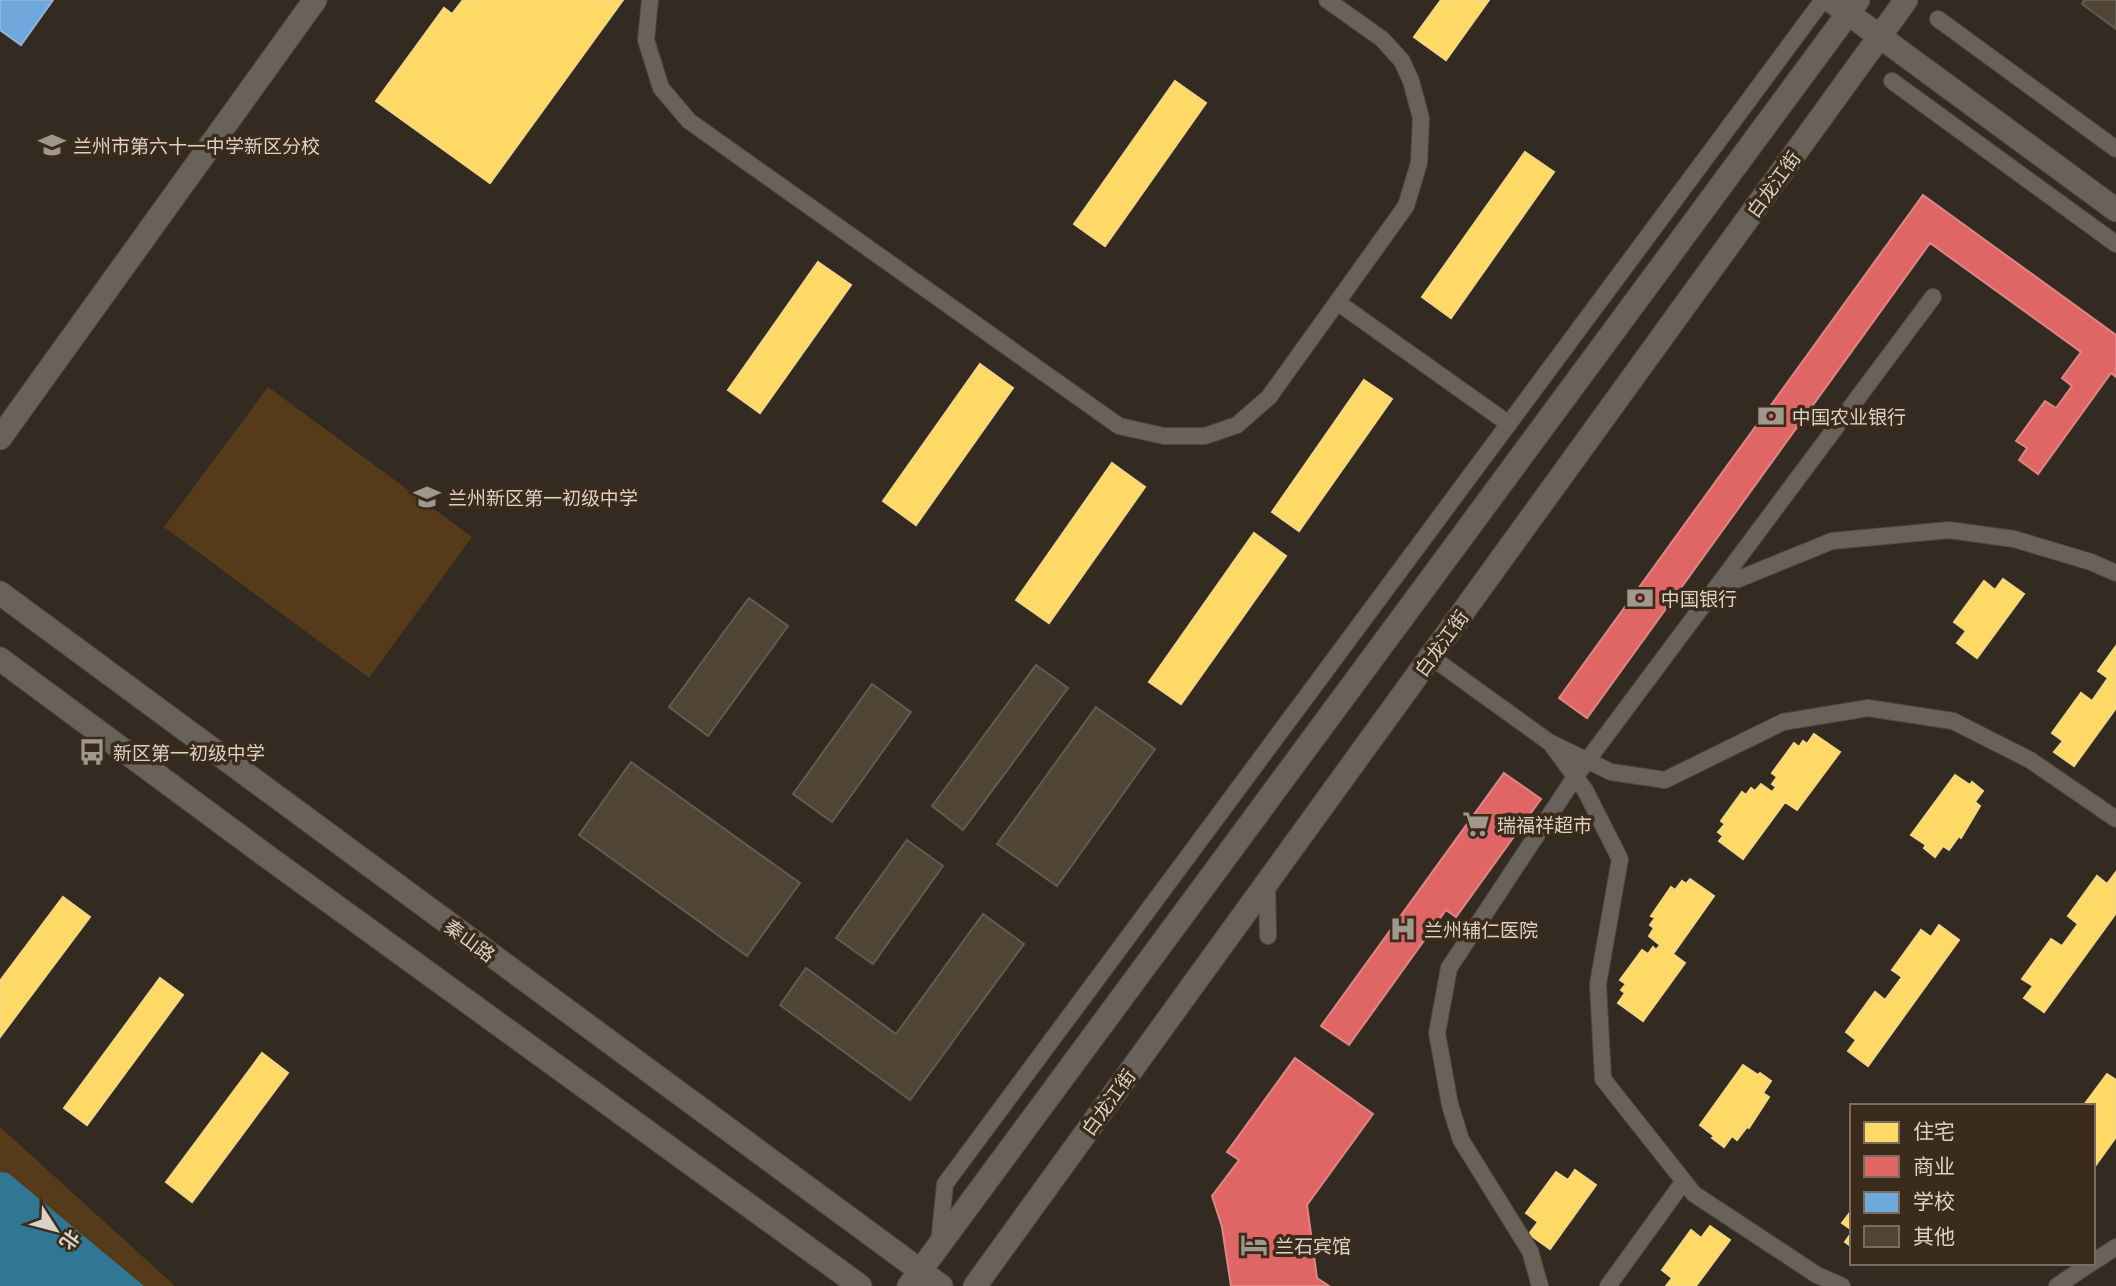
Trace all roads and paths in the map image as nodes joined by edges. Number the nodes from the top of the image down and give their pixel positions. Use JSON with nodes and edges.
{"nodes":[{"id":1,"x":315,"y":0,"type":"edge"},
{"id":2,"x":650,"y":0,"type":"edge"},
{"id":3,"x":1327,"y":0,"type":"edge"},
{"id":4,"x":1823,"y":0,"type":"edge"},
{"id":5,"x":1906,"y":0,"type":"edge"},
{"id":6,"x":1846,"y":4,"type":"edge"},
{"id":7,"x":1938,"y":19,"type":"dead end"},
{"id":8,"x":1880,"y":36,"type":"junction"},
{"id":9,"x":1892,"y":81,"type":"dead end"},
{"id":10,"x":2116,"y":149,"type":"edge"},
{"id":11,"x":2116,"y":209,"type":"edge"},
{"id":12,"x":2116,"y":244,"type":"edge"},
{"id":13,"x":1933,"y":297,"type":"dead end"},
{"id":14,"x":1337,"y":302,"type":"junction"},
{"id":15,"x":1509,"y":424,"type":"junction"},
{"id":16,"x":0,"y":438,"type":"edge"},
{"id":17,"x":2116,"y":573,"type":"edge"},
{"id":18,"x":1717,"y":588,"type":"junction"},
{"id":19,"x":0,"y":593,"type":"edge"},
{"id":20,"x":1431,"y":657,"type":"junction"},
{"id":21,"x":0,"y":659,"type":"edge"},
{"id":22,"x":1549,"y":742,"type":"junction"},
{"id":23,"x":1588,"y":761,"type":"junction"},
{"id":24,"x":1575,"y":777,"type":"junction"},
{"id":25,"x":2116,"y":819,"type":"edge"},
{"id":26,"x":1267,"y":883,"type":"junction"},
{"id":27,"x":1268,"y":936,"type":"dead end"},
{"id":28,"x":1684,"y":1181,"type":"junction"},
{"id":29,"x":938,"y":1246,"type":"junction"},
{"id":30,"x":2116,"y":1247,"type":"edge"},
{"id":31,"x":2095,"y":1261,"type":"edge"},
{"id":32,"x":2089,"y":1265,"type":"edge"},
{"id":33,"x":915,"y":1279,"type":"edge"},
{"id":34,"x":860,"y":1286,"type":"edge"},
{"id":35,"x":941,"y":1286,"type":"edge"},
{"id":36,"x":975,"y":1286,"type":"edge"},
{"id":37,"x":1541,"y":1286,"type":"edge"},
{"id":38,"x":1608,"y":1286,"type":"edge"},
{"id":39,"x":1842,"y":1286,"type":"edge"},
{"id":40,"x":2057,"y":1286,"type":"edge"}],
"edges":[{"from":1,"to":16,"type":"main road"},
{"from":2,"to":14,"type":"street"},
{"from":3,"to":14,"type":"street"},
{"from":4,"to":15,"type":"street"},
{"from":5,"to":8,"type":"main road","name":"白龙江街"},
{"from":6,"to":8,"type":"main road"},
{"from":6,"to":29,"type":"main road"},
{"from":7,"to":10,"type":"street"},
{"from":8,"to":11,"type":"main road"},
{"from":8,"to":20,"type":"main road","name":"白龙江街"},
{"from":9,"to":12,"type":"street"},
{"from":13,"to":18,"type":"street"},
{"from":14,"to":15,"type":"street"},
{"from":15,"to":29,"type":"street"},
{"from":17,"to":18,"type":"street"},
{"from":18,"to":23,"type":"street"},
{"from":19,"to":33,"type":"main road","name":"秦山路"},
{"from":20,"to":22,"type":"street"},
{"from":20,"to":26,"type":"main road","name":"白龙江街"},
{"from":21,"to":34,"type":"main road"},
{"from":22,"to":23,"type":"street"},
{"from":22,"to":24,"type":"street"},
{"from":23,"to":24,"type":"street"},
{"from":23,"to":25,"type":"street"},
{"from":24,"to":28,"type":"street"},
{"from":24,"to":37,"type":"street"},
{"from":26,"to":27,"type":"street"},
{"from":26,"to":36,"type":"main road","name":"白龙江街"},
{"from":28,"to":38,"type":"street"},
{"from":28,"to":39,"type":"street"},
{"from":29,"to":33,"type":"main road"},
{"from":30,"to":31,"type":"street"},
{"from":32,"to":40,"type":"street"},
{"from":33,"to":35,"type":"main road","name":"秦山路"}]}
